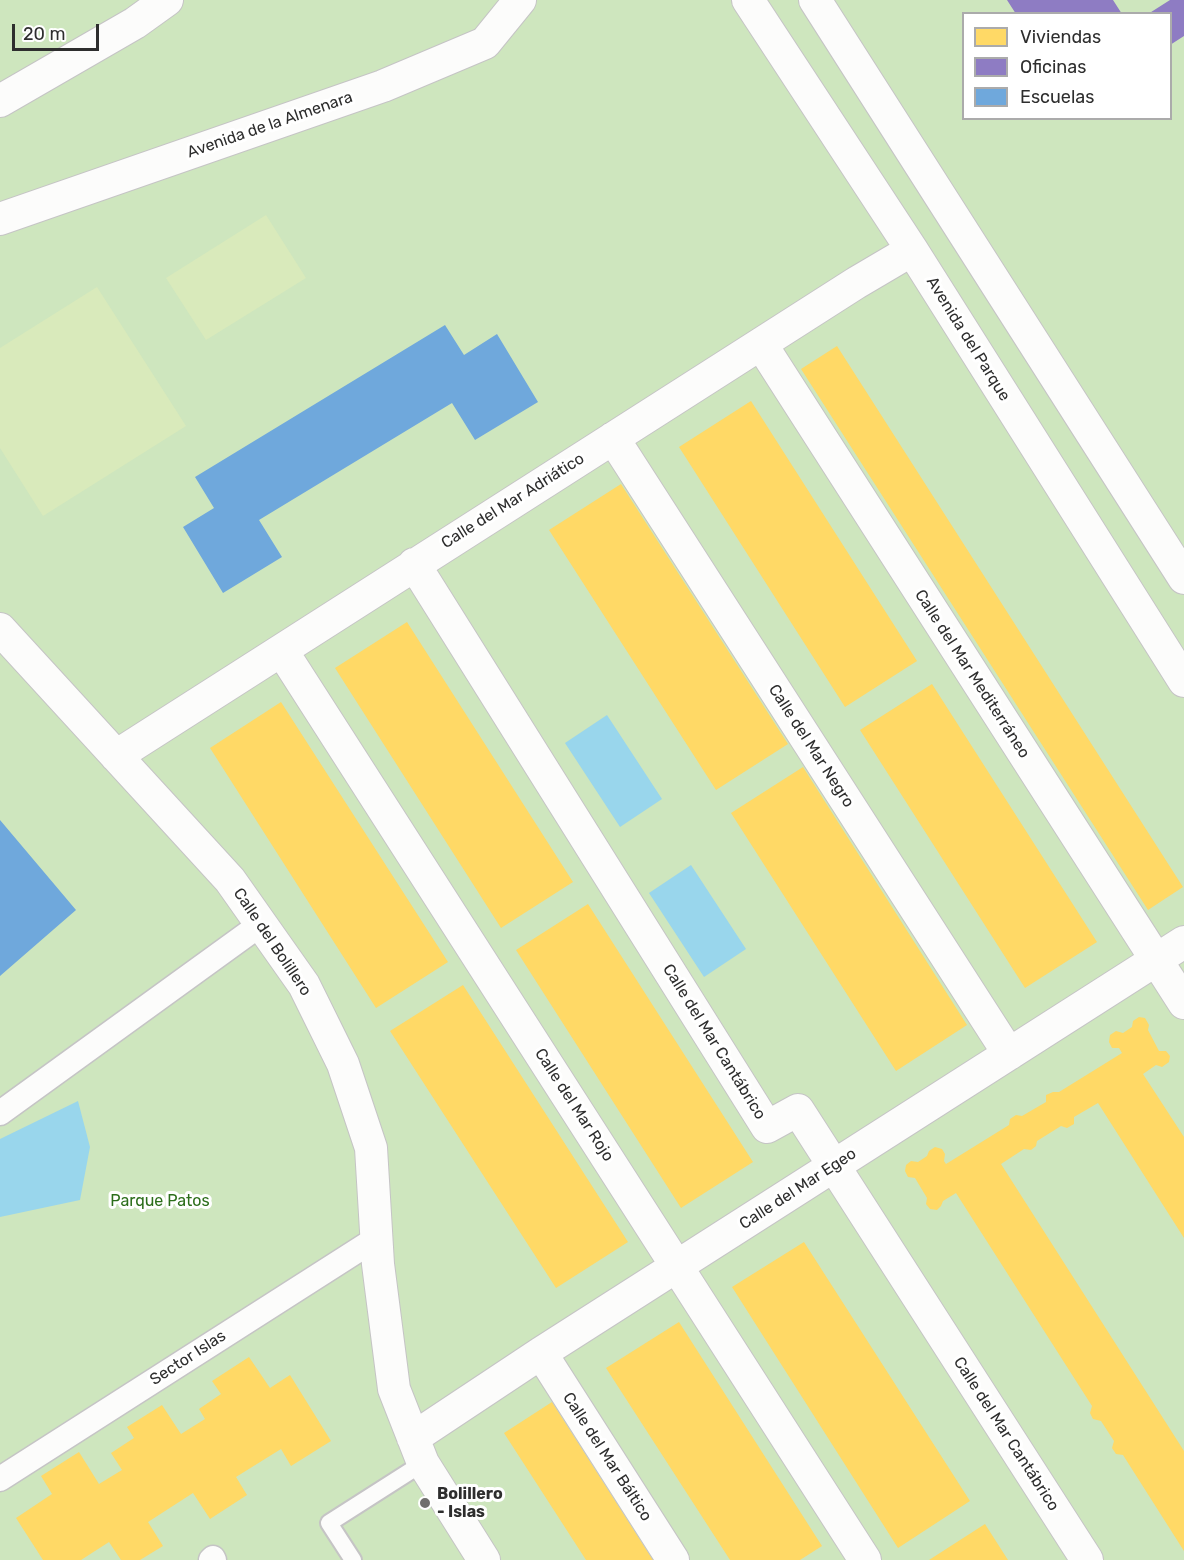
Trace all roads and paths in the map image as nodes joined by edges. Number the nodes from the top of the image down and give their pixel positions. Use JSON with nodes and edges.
{"nodes":[{"id":1,"x":167,"y":0,"type":"edge"},
{"id":2,"x":520,"y":0,"type":"edge"},
{"id":3,"x":815,"y":0,"type":"edge"},
{"id":4,"x":748,"y":1,"type":"edge"},
{"id":5,"x":0,"y":101,"type":"edge"},
{"id":6,"x":0,"y":219,"type":"edge"},
{"id":7,"x":912,"y":250,"type":"junction"},
{"id":8,"x":761,"y":344,"type":"junction"},
{"id":9,"x":614,"y":438,"type":"junction"},
{"id":10,"x":414,"y":564,"type":"junction"},
{"id":11,"x":1184,"y":578,"type":"edge"},
{"id":12,"x":0,"y":629,"type":"edge"},
{"id":13,"x":282,"y":651,"type":"junction"},
{"id":14,"x":1184,"y":681,"type":"edge"},
{"id":15,"x":116,"y":756,"type":"junction"},
{"id":16,"x":261,"y":924,"type":"junction"},
{"id":17,"x":1184,"y":942,"type":"edge"},
{"id":18,"x":1156,"y":960,"type":"junction"},
{"id":19,"x":1184,"y":1003,"type":"edge"},
{"id":20,"x":1009,"y":1054,"type":"junction"},
{"id":21,"x":0,"y":1113,"type":"edge"},
{"id":22,"x":834,"y":1166,"type":"junction"},
{"id":23,"x":377,"y":1238,"type":"junction"},
{"id":24,"x":677,"y":1266,"type":"junction"},
{"id":25,"x":541,"y":1353,"type":"junction"},
{"id":26,"x":418,"y":1450,"type":"junction"},
{"id":27,"x":0,"y":1479,"type":"edge"},
{"id":28,"x":353,"y":1560,"type":"edge"},
{"id":29,"x":484,"y":1560,"type":"edge"},
{"id":30,"x":674,"y":1560,"type":"edge"},
{"id":31,"x":865,"y":1560,"type":"edge"},
{"id":32,"x":1088,"y":1560,"type":"edge"}],
"edges":[{"from":1,"to":5,"type":"street"},
{"from":2,"to":6,"type":"street","name":"Avenida de la Almenara"},
{"from":3,"to":11,"type":"street"},
{"from":4,"to":7,"type":"street","name":"Avenida del Parque"},
{"from":7,"to":8,"type":"street","name":"Calle del Mar Adriático"},
{"from":7,"to":14,"type":"street","name":"Avenida del Parque"},
{"from":8,"to":9,"type":"street","name":"Calle del Mar Adriático"},
{"from":8,"to":18,"type":"street","name":"Calle del Mar Mediterráneo"},
{"from":9,"to":10,"type":"street","name":"Calle del Mar Adriático"},
{"from":9,"to":20,"type":"street","name":"Calle del Mar Negro"},
{"from":10,"to":13,"type":"street","name":"Calle del Mar Adriático"},
{"from":10,"to":22,"type":"street","name":"Calle del Mar Cantábrico"},
{"from":12,"to":15,"type":"street","name":"Calle del Bolillero"},
{"from":13,"to":15,"type":"street","name":"Calle del Mar Adriático"},
{"from":13,"to":24,"type":"street","name":"Calle del Mar Rojo"},
{"from":15,"to":16,"type":"street","name":"Calle del Bolillero"},
{"from":16,"to":21,"type":"street"},
{"from":16,"to":23,"type":"street","name":"Calle del Bolillero"},
{"from":17,"to":18,"type":"street","name":"Calle del Mar Egeo"},
{"from":18,"to":19,"type":"street","name":"Calle del Mar Mediterráneo"},
{"from":18,"to":20,"type":"street","name":"Calle del Mar Egeo"},
{"from":20,"to":22,"type":"street","name":"Calle del Mar Egeo"},
{"from":22,"to":24,"type":"street","name":"Calle del Mar Egeo"},
{"from":22,"to":32,"type":"street","name":"Calle del Mar Cantábrico"},
{"from":23,"to":26,"type":"street","name":"Calle del Bolillero"},
{"from":23,"to":27,"type":"street","name":"Sector Islas"},
{"from":24,"to":25,"type":"street","name":"Calle del Mar Egeo"},
{"from":24,"to":31,"type":"street","name":"Calle del Mar Rojo"},
{"from":25,"to":26,"type":"street","name":"Calle del Mar Egeo"},
{"from":25,"to":30,"type":"street","name":"Calle del Mar Báltico"},
{"from":26,"to":28,"type":"lane"},
{"from":26,"to":29,"type":"street","name":"Calle del Bolillero"}]}
